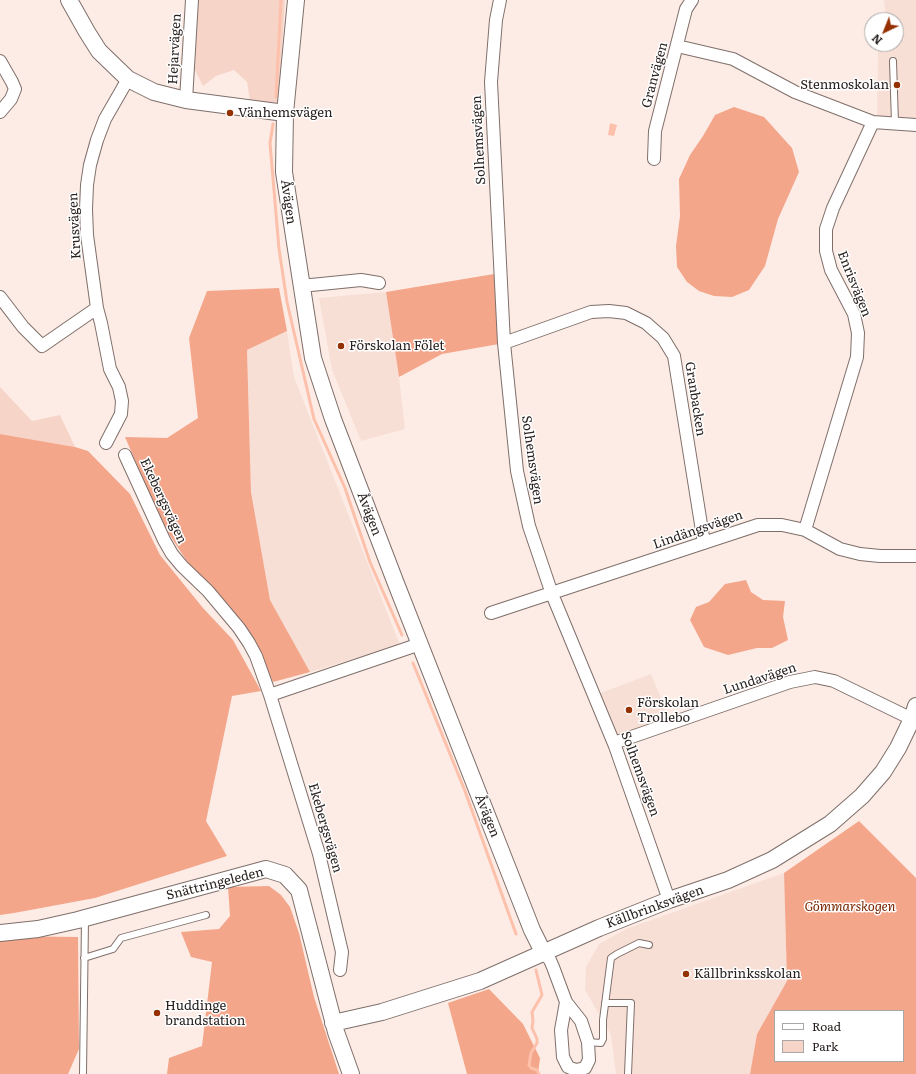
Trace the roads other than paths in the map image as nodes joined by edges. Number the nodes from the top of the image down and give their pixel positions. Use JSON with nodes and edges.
{"nodes":[{"id":1,"x":69,"y":0,"type":"edge"},
{"id":2,"x":192,"y":0,"type":"edge"},
{"id":3,"x":296,"y":0,"type":"edge"},
{"id":4,"x":500,"y":0,"type":"edge"},
{"id":5,"x":692,"y":0,"type":"edge"},
{"id":6,"x":677,"y":46,"type":"junction"},
{"id":7,"x":0,"y":61,"type":"edge"},
{"id":8,"x":893,"y":61,"type":"dead end"},
{"id":9,"x":128,"y":79,"type":"junction"},
{"id":10,"x":186,"y":100,"type":"junction"},
{"id":11,"x":0,"y":112,"type":"edge"},
{"id":12,"x":285,"y":113,"type":"junction"},
{"id":13,"x":873,"y":122,"type":"junction"},
{"id":14,"x":895,"y":123,"type":"junction"},
{"id":15,"x":916,"y":124,"type":"edge"},
{"id":16,"x":654,"y":159,"type":"dead end"},
{"id":17,"x":379,"y":283,"type":"dead end"},
{"id":18,"x":301,"y":286,"type":"junction"},
{"id":19,"x":0,"y":297,"type":"edge"},
{"id":20,"x":97,"y":308,"type":"junction"},
{"id":21,"x":504,"y":343,"type":"junction"},
{"id":22,"x":106,"y":444,"type":"dead end"},
{"id":23,"x":125,"y":454,"type":"dead end"},
{"id":24,"x":805,"y":530,"type":"junction"},
{"id":25,"x":704,"y":543,"type":"junction"},
{"id":26,"x":916,"y":556,"type":"edge"},
{"id":27,"x":552,"y":594,"type":"junction"},
{"id":28,"x":491,"y":613,"type":"dead end"},
{"id":29,"x":420,"y":644,"type":"junction"},
{"id":30,"x":270,"y":695,"type":"junction"},
{"id":31,"x":914,"y":712,"type":"edge"},
{"id":32,"x":614,"y":743,"type":"junction"},
{"id":33,"x":669,"y":900,"type":"junction"},
{"id":34,"x":206,"y":915,"type":"dead end"},
{"id":35,"x":85,"y":918,"type":"junction"},
{"id":36,"x":0,"y":933,"type":"edge"},
{"id":37,"x":649,"y":945,"type":"dead end"},
{"id":38,"x":543,"y":952,"type":"junction"},
{"id":39,"x":84,"y":958,"type":"junction"},
{"id":40,"x":340,"y":970,"type":"dead end"},
{"id":41,"x":566,"y":1002,"type":"junction"},
{"id":42,"x":605,"y":1003,"type":"junction"},
{"id":43,"x":333,"y":1023,"type":"junction"},
{"id":44,"x":588,"y":1042,"type":"junction"},
{"id":45,"x":83,"y":1074,"type":"edge"},
{"id":46,"x":351,"y":1074,"type":"edge"},
{"id":47,"x":628,"y":1074,"type":"edge"}],
"edges":[{"from":1,"to":9,"type":"street"},
{"from":2,"to":10,"type":"street","name":"Hejarvägen"},
{"from":3,"to":12,"type":"street","name":"Åvägen"},
{"from":4,"to":21,"type":"street","name":"Solhemsvägen"},
{"from":5,"to":6,"type":"street","name":"Granvägen"},
{"from":6,"to":13,"type":"street"},
{"from":6,"to":16,"type":"street","name":"Granvägen"},
{"from":7,"to":11,"type":"street"},
{"from":8,"to":14,"type":"lane"},
{"from":9,"to":10,"type":"street"},
{"from":9,"to":20,"type":"street","name":"Krusvägen"},
{"from":10,"to":12,"type":"street"},
{"from":12,"to":18,"type":"street","name":"Åvägen"},
{"from":13,"to":14,"type":"street"},
{"from":13,"to":24,"type":"street","name":"Enrisvägen"},
{"from":14,"to":15,"type":"street"},
{"from":17,"to":18,"type":"street"},
{"from":18,"to":29,"type":"street","name":"Åvägen"},
{"from":19,"to":20,"type":"street"},
{"from":20,"to":22,"type":"street","name":"Krusvägen"},
{"from":21,"to":25,"type":"street","name":"Granbacken"},
{"from":21,"to":27,"type":"street","name":"Solhemsvägen"},
{"from":23,"to":30,"type":"street","name":"Ekebergsvägen"},
{"from":24,"to":25,"type":"street","name":"Lindängsvägen"},
{"from":24,"to":26,"type":"street","name":"Lindängsvägen"},
{"from":25,"to":27,"type":"street","name":"Lindängsvägen"},
{"from":27,"to":28,"type":"street","name":"Lindängsvägen"},
{"from":27,"to":32,"type":"street","name":"Solhemsvägen"},
{"from":29,"to":30,"type":"street"},
{"from":29,"to":38,"type":"street","name":"Åvägen"},
{"from":30,"to":40,"type":"street","name":"Ekebergsvägen"},
{"from":31,"to":32,"type":"street","name":"Lundavägen"},
{"from":31,"to":33,"type":"street","name":"Källbrinksvägen"},
{"from":32,"to":33,"type":"street","name":"Solhemsvägen"},
{"from":33,"to":38,"type":"street","name":"Källbrinksvägen"},
{"from":34,"to":39,"type":"lane"},
{"from":35,"to":36,"type":"street","name":"Snättringeleden"},
{"from":35,"to":39,"type":"lane"},
{"from":35,"to":43,"type":"street","name":"Snättringeleden"},
{"from":37,"to":42,"type":"lane"},
{"from":38,"to":41,"type":"street","name":"Åvägen"},
{"from":38,"to":43,"type":"street","name":"Källbrinksvägen"},
{"from":39,"to":45,"type":"lane"},
{"from":41,"to":44,"type":"street","name":"Åvägen"},
{"from":41,"to":44,"type":"street","name":"Åvägen"},
{"from":42,"to":44,"type":"lane"},
{"from":42,"to":47,"type":"lane"},
{"from":43,"to":46,"type":"street","name":"Snättringeleden"}]}
